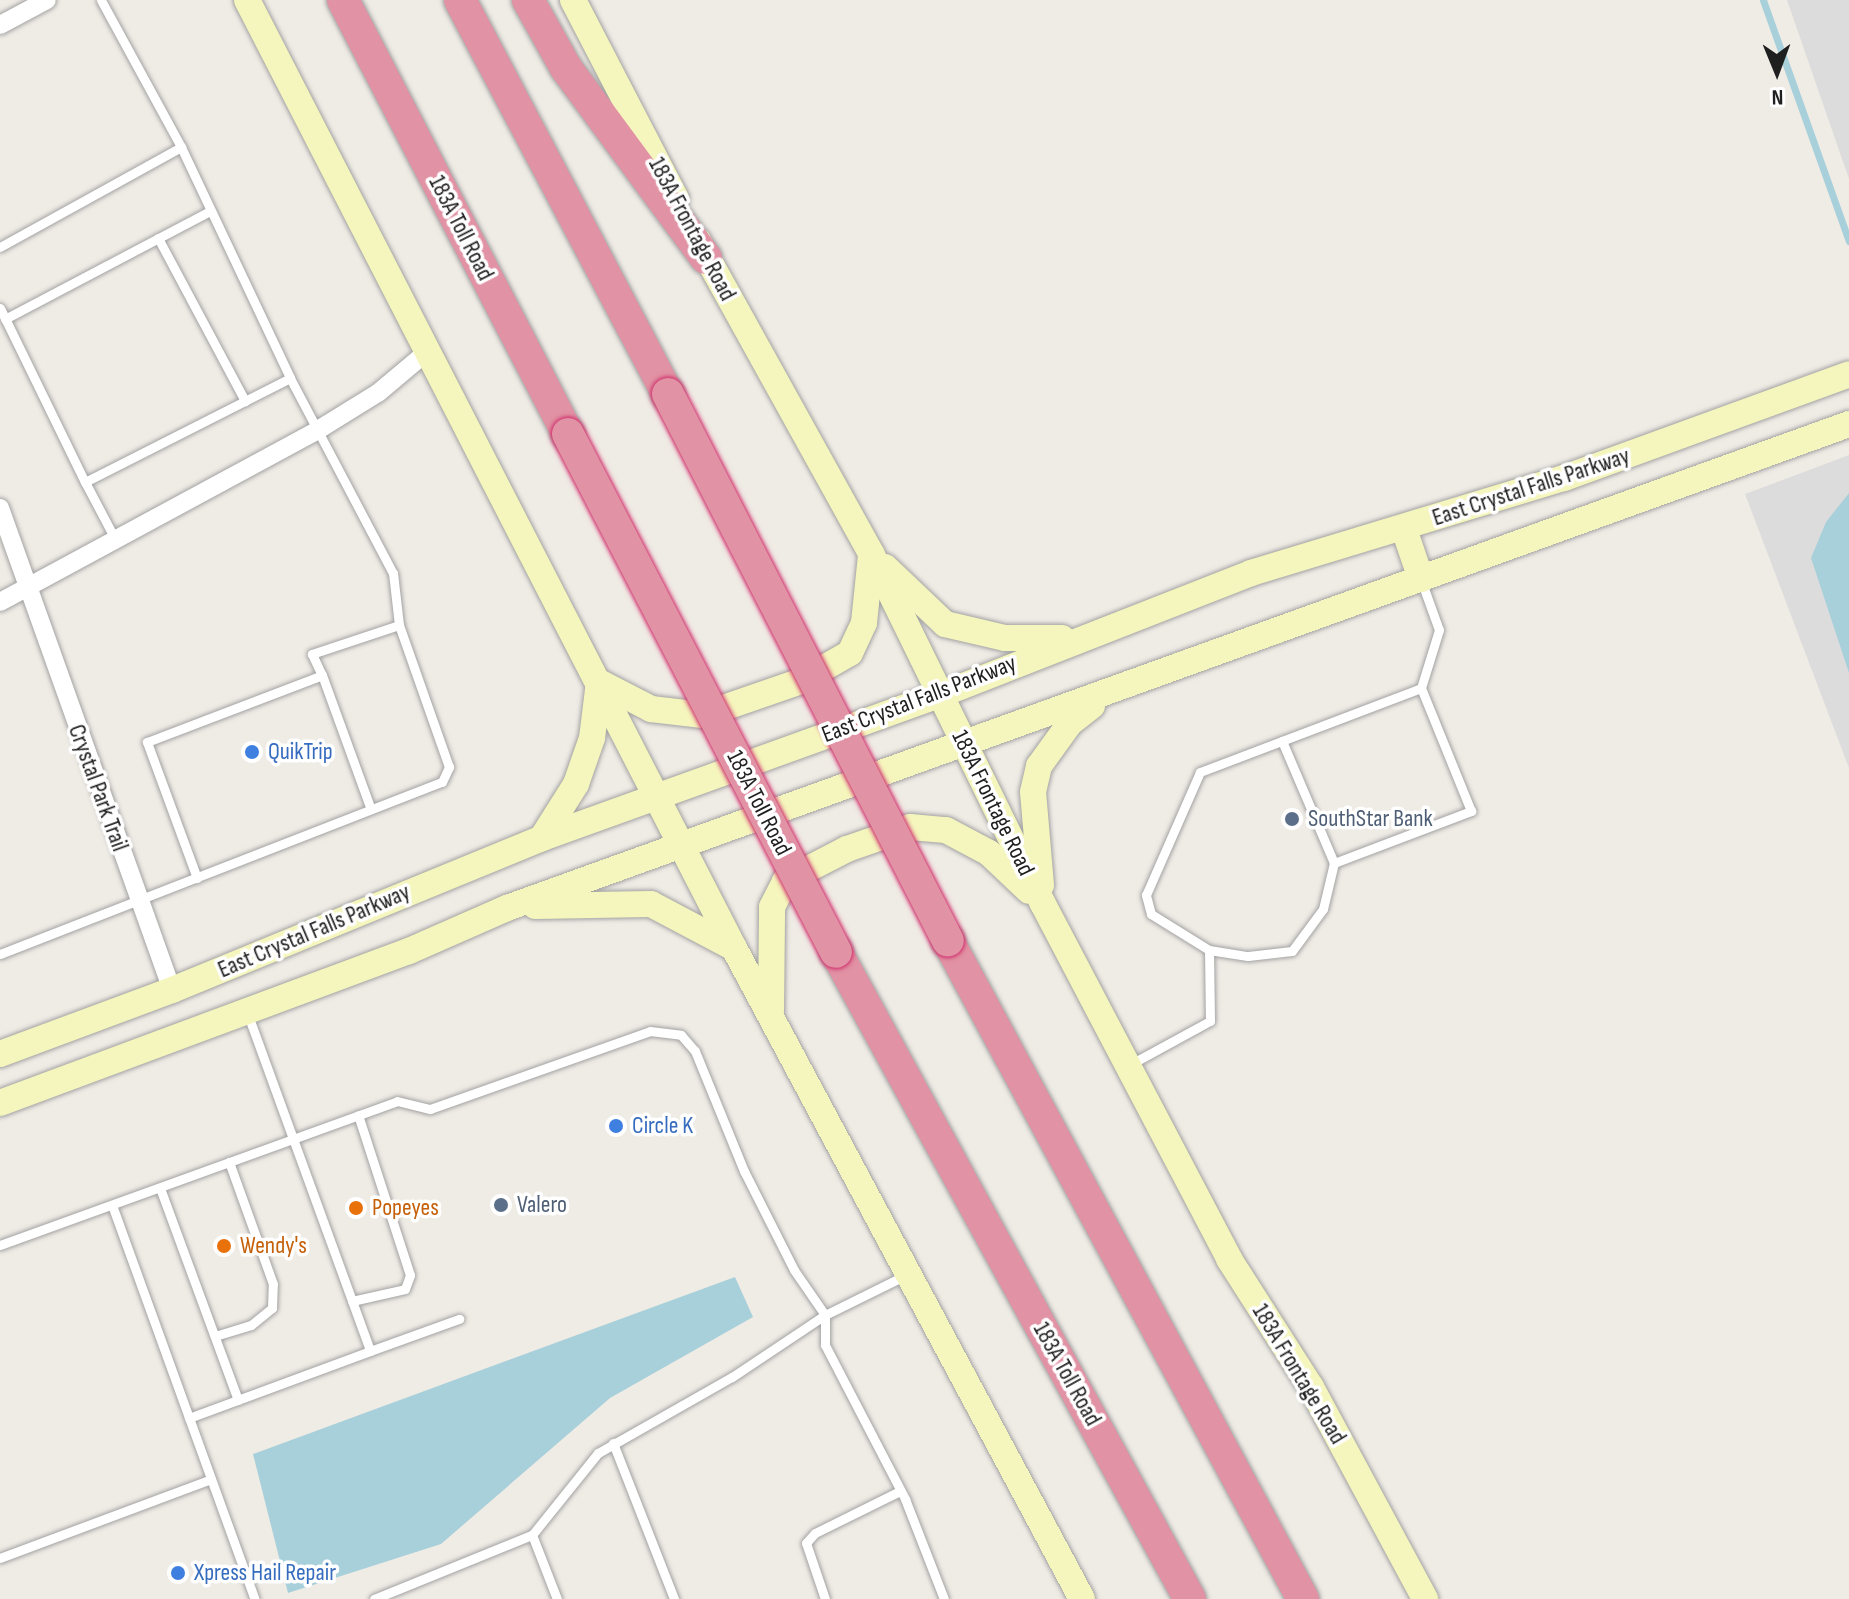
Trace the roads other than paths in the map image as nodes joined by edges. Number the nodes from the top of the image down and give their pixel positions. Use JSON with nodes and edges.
{"nodes":[{"id":1,"x":47,"y":0,"type":"edge"},
{"id":2,"x":101,"y":0,"type":"edge"},
{"id":3,"x":247,"y":0,"type":"edge"},
{"id":4,"x":343,"y":0,"type":"edge"},
{"id":5,"x":460,"y":0,"type":"edge"},
{"id":6,"x":528,"y":0,"type":"edge"},
{"id":7,"x":573,"y":0,"type":"edge"},
{"id":8,"x":0,"y":25,"type":"edge"},
{"id":9,"x":181,"y":147,"type":"junction"},
{"id":10,"x":210,"y":211,"type":"junction"},
{"id":11,"x":158,"y":238,"type":"junction"},
{"id":12,"x":0,"y":247,"type":"edge"},
{"id":13,"x":706,"y":258,"type":"junction"},
{"id":14,"x":0,"y":308,"type":"edge"},
{"id":15,"x":5,"y":319,"type":"junction"},
{"id":16,"x":428,"y":351,"type":"junction"},
{"id":17,"x":1849,"y":374,"type":"edge"},
{"id":18,"x":290,"y":378,"type":"junction"},
{"id":19,"x":245,"y":401,"type":"junction"},
{"id":20,"x":1849,"y":424,"type":"edge"},
{"id":21,"x":318,"y":430,"type":"junction"},
{"id":22,"x":85,"y":482,"type":"junction"},
{"id":23,"x":0,"y":508,"type":"edge"},
{"id":24,"x":1404,"y":529,"type":"junction"},
{"id":25,"x":114,"y":537,"type":"junction"},
{"id":26,"x":871,"y":553,"type":"junction"},
{"id":27,"x":1421,"y":579,"type":"junction"},
{"id":28,"x":24,"y":585,"type":"junction"},
{"id":29,"x":0,"y":602,"type":"edge"},
{"id":30,"x":399,"y":625,"type":"junction"},
{"id":31,"x":1076,"y":639,"type":"junction"},
{"id":32,"x":322,"y":675,"type":"junction"},
{"id":33,"x":599,"y":682,"type":"junction"},
{"id":34,"x":1421,"y":688,"type":"junction"},
{"id":35,"x":1108,"y":693,"type":"junction"},
{"id":36,"x":940,"y":695,"type":"junction"},
{"id":37,"x":1282,"y":741,"type":"junction"},
{"id":38,"x":966,"y":747,"type":"junction"},
{"id":39,"x":657,"y":796,"type":"junction"},
{"id":40,"x":370,"y":807,"type":"junction"},
{"id":41,"x":542,"y":838,"type":"junction"},
{"id":42,"x":682,"y":845,"type":"junction"},
{"id":43,"x":1334,"y":863,"type":"junction"},
{"id":44,"x":197,"y":878,"type":"junction"},
{"id":45,"x":139,"y":902,"type":"junction"},
{"id":46,"x":1043,"y":904,"type":"junction"},
{"id":47,"x":507,"y":908,"type":"junction"},
{"id":48,"x":734,"y":948,"type":"junction"},
{"id":49,"x":1209,"y":950,"type":"junction"},
{"id":50,"x":0,"y":954,"type":"edge"},
{"id":51,"x":172,"y":990,"type":"junction"},
{"id":52,"x":247,"y":1012,"type":"junction"},
{"id":53,"x":771,"y":1014,"type":"junction"},
{"id":54,"x":0,"y":1054,"type":"edge"},
{"id":55,"x":1128,"y":1066,"type":"junction"},
{"id":56,"x":0,"y":1103,"type":"edge"},
{"id":57,"x":358,"y":1115,"type":"junction"},
{"id":58,"x":293,"y":1139,"type":"junction"},
{"id":59,"x":229,"y":1162,"type":"junction"},
{"id":60,"x":160,"y":1188,"type":"junction"},
{"id":61,"x":112,"y":1205,"type":"junction"},
{"id":62,"x":0,"y":1245,"type":"edge"},
{"id":63,"x":911,"y":1273,"type":"junction"},
{"id":64,"x":352,"y":1301,"type":"junction"},
{"id":65,"x":825,"y":1315,"type":"junction"},
{"id":66,"x":459,"y":1319,"type":"dead end"},
{"id":67,"x":215,"y":1336,"type":"junction"},
{"id":68,"x":370,"y":1351,"type":"junction"},
{"id":69,"x":238,"y":1400,"type":"junction"},
{"id":70,"x":189,"y":1418,"type":"junction"},
{"id":71,"x":613,"y":1443,"type":"junction"},
{"id":72,"x":211,"y":1479,"type":"junction"},
{"id":73,"x":900,"y":1491,"type":"junction"},
{"id":74,"x":532,"y":1535,"type":"junction"},
{"id":75,"x":0,"y":1558,"type":"edge"},
{"id":76,"x":255,"y":1599,"type":"edge"},
{"id":77,"x":374,"y":1599,"type":"edge"},
{"id":78,"x":557,"y":1599,"type":"edge"},
{"id":79,"x":674,"y":1599,"type":"edge"},
{"id":80,"x":825,"y":1599,"type":"edge"},
{"id":81,"x":944,"y":1599,"type":"edge"},
{"id":82,"x":1082,"y":1599,"type":"edge"},
{"id":83,"x":1190,"y":1599,"type":"edge"},
{"id":84,"x":1303,"y":1599,"type":"edge"},
{"id":85,"x":1425,"y":1599,"type":"edge"}],
"edges":[{"from":1,"to":8,"type":"street"},
{"from":2,"to":9,"type":"lane"},
{"from":3,"to":16,"type":"main road"},
{"from":4,"to":83,"type":"highway","name":"183A Toll Road","bridge":true},
{"from":5,"to":84,"type":"highway","bridge":true},
{"from":6,"to":13,"type":"highway"},
{"from":7,"to":13,"type":"main road","name":"183A Frontage Road"},
{"from":9,"to":10,"type":"lane"},
{"from":9,"to":12,"type":"lane"},
{"from":10,"to":11,"type":"lane"},
{"from":10,"to":18,"type":"lane"},
{"from":11,"to":15,"type":"lane"},
{"from":11,"to":19,"type":"lane"},
{"from":13,"to":26,"type":"main road","name":"183A Frontage Road"},
{"from":14,"to":15,"type":"lane"},
{"from":15,"to":22,"type":"lane"},
{"from":16,"to":21,"type":"street"},
{"from":16,"to":33,"type":"main road"},
{"from":17,"to":24,"type":"main road","name":"East Crystal Falls Parkway"},
{"from":18,"to":19,"type":"lane"},
{"from":18,"to":21,"type":"lane"},
{"from":19,"to":22,"type":"lane"},
{"from":20,"to":27,"type":"main road","name":"East Crystal Falls Parkway"},
{"from":21,"to":25,"type":"street"},
{"from":21,"to":30,"type":"lane"},
{"from":22,"to":25,"type":"lane"},
{"from":23,"to":28,"type":"street","name":"Crystal Park Trail"},
{"from":24,"to":27,"type":"main road"},
{"from":24,"to":31,"type":"main road","name":"East Crystal Falls Parkway"},
{"from":25,"to":28,"type":"street"},
{"from":26,"to":31,"type":"main road"},
{"from":26,"to":33,"type":"main road"},
{"from":26,"to":36,"type":"main road","name":"183A Frontage Road"},
{"from":27,"to":34,"type":"lane"},
{"from":27,"to":35,"type":"main road","name":"East Crystal Falls Parkway"},
{"from":28,"to":29,"type":"street"},
{"from":28,"to":45,"type":"street","name":"Crystal Park Trail"},
{"from":30,"to":32,"type":"lane"},
{"from":30,"to":40,"type":"lane"},
{"from":31,"to":36,"type":"main road","name":"East Crystal Falls Parkway"},
{"from":32,"to":40,"type":"lane"},
{"from":32,"to":44,"type":"lane"},
{"from":33,"to":39,"type":"main road"},
{"from":33,"to":41,"type":"main road"},
{"from":34,"to":37,"type":"lane"},
{"from":34,"to":43,"type":"lane"},
{"from":35,"to":38,"type":"main road","name":"East Crystal Falls Parkway"},
{"from":35,"to":46,"type":"main road"},
{"from":36,"to":38,"type":"main road","name":"183A Frontage Road"},
{"from":36,"to":39,"type":"main road","name":"East Crystal Falls Parkway"},
{"from":37,"to":43,"type":"lane"},
{"from":37,"to":49,"type":"lane"},
{"from":38,"to":42,"type":"main road","name":"East Crystal Falls Parkway"},
{"from":38,"to":46,"type":"main road","name":"183A Frontage Road"},
{"from":39,"to":41,"type":"main road","name":"East Crystal Falls Parkway"},
{"from":39,"to":42,"type":"main road"},
{"from":40,"to":44,"type":"lane"},
{"from":41,"to":51,"type":"main road","name":"East Crystal Falls Parkway"},
{"from":42,"to":47,"type":"main road","name":"East Crystal Falls Parkway"},
{"from":42,"to":48,"type":"main road"},
{"from":43,"to":49,"type":"lane"},
{"from":44,"to":45,"type":"lane"},
{"from":45,"to":50,"type":"lane"},
{"from":45,"to":51,"type":"street","name":"Crystal Park Trail"},
{"from":46,"to":53,"type":"main road"},
{"from":46,"to":55,"type":"main road","name":"183A Frontage Road"},
{"from":47,"to":48,"type":"main road"},
{"from":47,"to":52,"type":"main road","name":"East Crystal Falls Parkway"},
{"from":48,"to":53,"type":"main road"},
{"from":49,"to":55,"type":"lane"},
{"from":51,"to":54,"type":"main road","name":"East Crystal Falls Parkway"},
{"from":52,"to":56,"type":"main road","name":"East Crystal Falls Parkway"},
{"from":52,"to":58,"type":"lane"},
{"from":53,"to":63,"type":"main road"},
{"from":55,"to":85,"type":"main road","name":"183A Frontage Road"},
{"from":57,"to":58,"type":"lane"},
{"from":57,"to":64,"type":"lane"},
{"from":57,"to":65,"type":"lane"},
{"from":58,"to":59,"type":"lane"},
{"from":58,"to":64,"type":"lane"},
{"from":59,"to":60,"type":"lane"},
{"from":59,"to":67,"type":"lane"},
{"from":60,"to":61,"type":"lane"},
{"from":60,"to":67,"type":"lane"},
{"from":61,"to":62,"type":"lane"},
{"from":61,"to":70,"type":"lane"},
{"from":63,"to":65,"type":"lane"},
{"from":63,"to":82,"type":"main road"},
{"from":64,"to":68,"type":"lane"},
{"from":65,"to":71,"type":"lane"},
{"from":65,"to":73,"type":"lane"},
{"from":66,"to":68,"type":"lane"},
{"from":67,"to":69,"type":"lane"},
{"from":68,"to":69,"type":"lane"},
{"from":69,"to":70,"type":"lane"},
{"from":70,"to":72,"type":"lane"},
{"from":71,"to":74,"type":"lane"},
{"from":71,"to":79,"type":"lane"},
{"from":72,"to":75,"type":"lane"},
{"from":72,"to":76,"type":"lane"},
{"from":73,"to":80,"type":"lane"},
{"from":73,"to":81,"type":"lane"},
{"from":74,"to":77,"type":"lane"},
{"from":74,"to":78,"type":"lane"}]}
